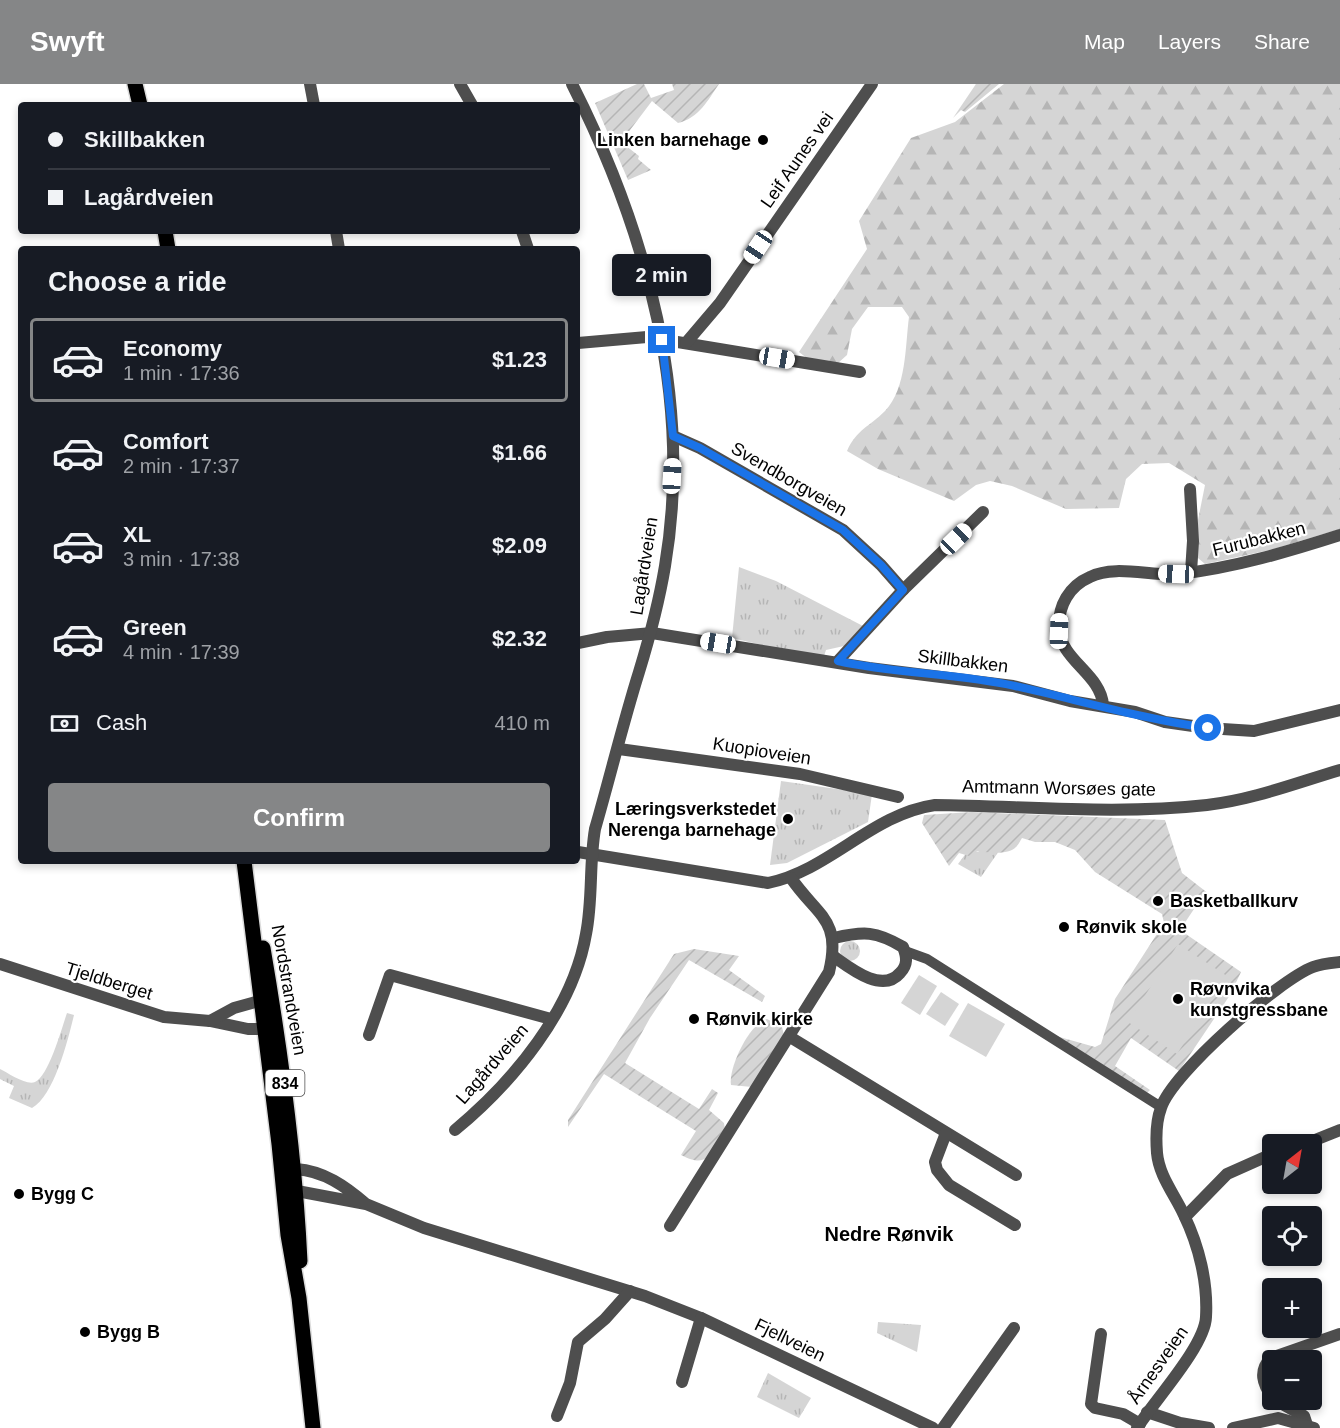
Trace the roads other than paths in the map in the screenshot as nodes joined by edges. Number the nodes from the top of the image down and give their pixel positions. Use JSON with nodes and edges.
{"nodes":[{"id":1,"x":135,"y":84,"type":"edge"},
{"id":2,"x":310,"y":84,"type":"edge"},
{"id":3,"x":460,"y":84,"type":"edge"},
{"id":4,"x":573,"y":84,"type":"edge"},
{"id":5,"x":872,"y":84,"type":"edge"},
{"id":6,"x":139,"y":102,"type":"edge"},
{"id":7,"x":313,"y":102,"type":"edge"},
{"id":8,"x":470,"y":102,"type":"edge"},
{"id":9,"x":662,"y":340,"type":"junction"},
{"id":10,"x":580,"y":343,"type":"edge"},
{"id":11,"x":686,"y":344,"type":"junction"},
{"id":12,"x":860,"y":372,"type":"dead end"},
{"id":13,"x":673,"y":436,"type":"junction"},
{"id":14,"x":1190,"y":489,"type":"dead end"},
{"id":15,"x":983,"y":512,"type":"dead end"},
{"id":16,"x":1340,"y":536,"type":"edge"},
{"id":17,"x":1191,"y":572,"type":"junction"},
{"id":18,"x":903,"y":590,"type":"junction"},
{"id":19,"x":652,"y":633,"type":"junction"},
{"id":20,"x":580,"y":643,"type":"edge"},
{"id":21,"x":838,"y":661,"type":"junction"},
{"id":22,"x":1103,"y":705,"type":"junction"},
{"id":23,"x":1340,"y":710,"type":"edge"},
{"id":24,"x":619,"y":749,"type":"junction"},
{"id":25,"x":1340,"y":770,"type":"edge"},
{"id":26,"x":898,"y":797,"type":"dead end"},
{"id":27,"x":580,"y":852,"type":"edge"},
{"id":28,"x":591,"y":855,"type":"junction"},
{"id":29,"x":244,"y":865,"type":"edge"},
{"id":30,"x":791,"y":878,"type":"junction"},
{"id":31,"x":834,"y":939,"type":"junction"},
{"id":32,"x":905,"y":951,"type":"junction"},
{"id":33,"x":833,"y":956,"type":"junction"},
{"id":34,"x":1340,"y":962,"type":"edge"},
{"id":35,"x":0,"y":964,"type":"edge"},
{"id":36,"x":266,"y":999,"type":"junction"},
{"id":37,"x":551,"y":1018,"type":"junction"},
{"id":38,"x":210,"y":1021,"type":"junction"},
{"id":39,"x":270,"y":1029,"type":"junction"},
{"id":40,"x":369,"y":1035,"type":"dead end"},
{"id":41,"x":790,"y":1037,"type":"junction"},
{"id":42,"x":1161,"y":1107,"type":"junction"},
{"id":43,"x":455,"y":1130,"type":"dead end"},
{"id":44,"x":1340,"y":1130,"type":"edge"},
{"id":45,"x":946,"y":1133,"type":"junction"},
{"id":46,"x":1322,"y":1137,"type":"edge"},
{"id":47,"x":1262,"y":1158,"type":"edge"},
{"id":48,"x":296,"y":1169,"type":"junction"},
{"id":49,"x":1016,"y":1175,"type":"dead end"},
{"id":50,"x":283,"y":1181,"type":"junction"},
{"id":51,"x":297,"y":1191,"type":"junction"},
{"id":52,"x":366,"y":1204,"type":"junction"},
{"id":53,"x":1185,"y":1217,"type":"junction"},
{"id":54,"x":1015,"y":1225,"type":"dead end"},
{"id":55,"x":670,"y":1226,"type":"dead end"},
{"id":56,"x":630,"y":1291,"type":"junction"},
{"id":57,"x":299,"y":1298,"type":"junction"},
{"id":58,"x":701,"y":1318,"type":"junction"},
{"id":59,"x":1014,"y":1329,"type":"dead end"},
{"id":60,"x":1101,"y":1334,"type":"dead end"},
{"id":61,"x":1340,"y":1334,"type":"edge"},
{"id":62,"x":1294,"y":1350,"type":"edge"},
{"id":63,"x":682,"y":1382,"type":"dead end"},
{"id":64,"x":1294,"y":1410,"type":"edge"},
{"id":65,"x":1148,"y":1412,"type":"junction"},
{"id":66,"x":557,"y":1416,"type":"dead end"},
{"id":67,"x":1138,"y":1426,"type":"edge"},
{"id":68,"x":1310,"y":1427,"type":"edge"},
{"id":69,"x":313,"y":1428,"type":"edge"},
{"id":70,"x":933,"y":1428,"type":"edge"},
{"id":71,"x":943,"y":1428,"type":"edge"},
{"id":72,"x":1209,"y":1428,"type":"edge"},
{"id":73,"x":1233,"y":1428,"type":"edge"}],
"edges":[{"from":1,"to":6,"type":"main road"},
{"from":2,"to":7,"type":"street"},
{"from":3,"to":8,"type":"street"},
{"from":4,"to":9,"type":"street","name":"Lagårdveien"},
{"from":5,"to":11,"type":"street","name":"Leif Aunes vei"},
{"from":9,"to":10,"type":"street"},
{"from":9,"to":11,"type":"street"},
{"from":9,"to":13,"type":"street","name":"Lagårdveien"},
{"from":11,"to":12,"type":"street"},
{"from":13,"to":18,"type":"street","name":"Svendborgveien"},
{"from":13,"to":19,"type":"street","name":"Lagårdveien"},
{"from":14,"to":17,"type":"street"},
{"from":15,"to":18,"type":"street"},
{"from":16,"to":17,"type":"street","name":"Furubakken"},
{"from":17,"to":22,"type":"street","name":"Furubakken"},
{"from":18,"to":21,"type":"street"},
{"from":19,"to":20,"type":"street","name":"Skillbakken"},
{"from":19,"to":21,"type":"street","name":"Skillbakken"},
{"from":19,"to":24,"type":"street","name":"Lagårdveien"},
{"from":21,"to":22,"type":"street","name":"Skillbakken"},
{"from":22,"to":23,"type":"street","name":"Skillbakken"},
{"from":24,"to":26,"type":"street","name":"Kuopioveien"},
{"from":24,"to":28,"type":"street","name":"Lagårdveien"},
{"from":25,"to":30,"type":"street","name":"Amtmann Worsøes gate"},
{"from":27,"to":28,"type":"street","name":"Amtmann Worsøes gate"},
{"from":28,"to":30,"type":"street","name":"Amtmann Worsøes gate"},
{"from":28,"to":37,"type":"street","name":"Lagårdveien"},
{"from":29,"to":36,"type":"main road","name":"Nordstrandveien","number":"834"},
{"from":30,"to":31,"type":"street"},
{"from":31,"to":32,"type":"street"},
{"from":31,"to":33,"type":"street"},
{"from":32,"to":33,"type":"street"},
{"from":32,"to":42,"type":"street"},
{"from":33,"to":41,"type":"street"},
{"from":34,"to":42,"type":"street"},
{"from":35,"to":38,"type":"street","name":"Tjeldberget"},
{"from":36,"to":38,"type":"street"},
{"from":36,"to":39,"type":"main road","name":"Nordstrandveien","number":"834"},
{"from":37,"to":40,"type":"street","name":"Lagårdveien"},
{"from":37,"to":43,"type":"street","name":"Lagårdveien"},
{"from":38,"to":39,"type":"street","name":"Tjeldberget"},
{"from":39,"to":48,"type":"main road","name":"Nordstrandveien","number":"834"},
{"from":39,"to":50,"type":"main road","name":"Nordstrandveien","number":"834"},
{"from":41,"to":45,"type":"street"},
{"from":41,"to":55,"type":"street"},
{"from":42,"to":53,"type":"street","name":"Årnesveien"},
{"from":44,"to":46,"type":"street"},
{"from":45,"to":49,"type":"street"},
{"from":45,"to":54,"type":"street"},
{"from":47,"to":53,"type":"street"},
{"from":48,"to":50,"type":"street"},
{"from":48,"to":51,"type":"main road","name":"Nordstrandveien","number":"834"},
{"from":48,"to":52,"type":"street","name":"Fjellveien"},
{"from":50,"to":51,"type":"street","name":"Fjellveien"},
{"from":50,"to":57,"type":"main road","name":"Nordstrandveien","number":"834"},
{"from":51,"to":52,"type":"street","name":"Fjellveien"},
{"from":51,"to":57,"type":"main road","name":"Nordstrandveien","number":"834"},
{"from":52,"to":56,"type":"street","name":"Fjellveien"},
{"from":53,"to":65,"type":"street","name":"Årnesveien"},
{"from":56,"to":58,"type":"street","name":"Fjellveien"},
{"from":56,"to":66,"type":"street"},
{"from":57,"to":69,"type":"main road","name":"Nordstrandveien","number":"834"},
{"from":58,"to":63,"type":"street"},
{"from":58,"to":70,"type":"street","name":"Fjellveien"},
{"from":59,"to":71,"type":"street"},
{"from":60,"to":67,"type":"street"},
{"from":61,"to":62,"type":"street"},
{"from":64,"to":68,"type":"street"},
{"from":65,"to":67,"type":"street","name":"Årnesveien"},
{"from":65,"to":72,"type":"street"},
{"from":68,"to":73,"type":"street"}]}
